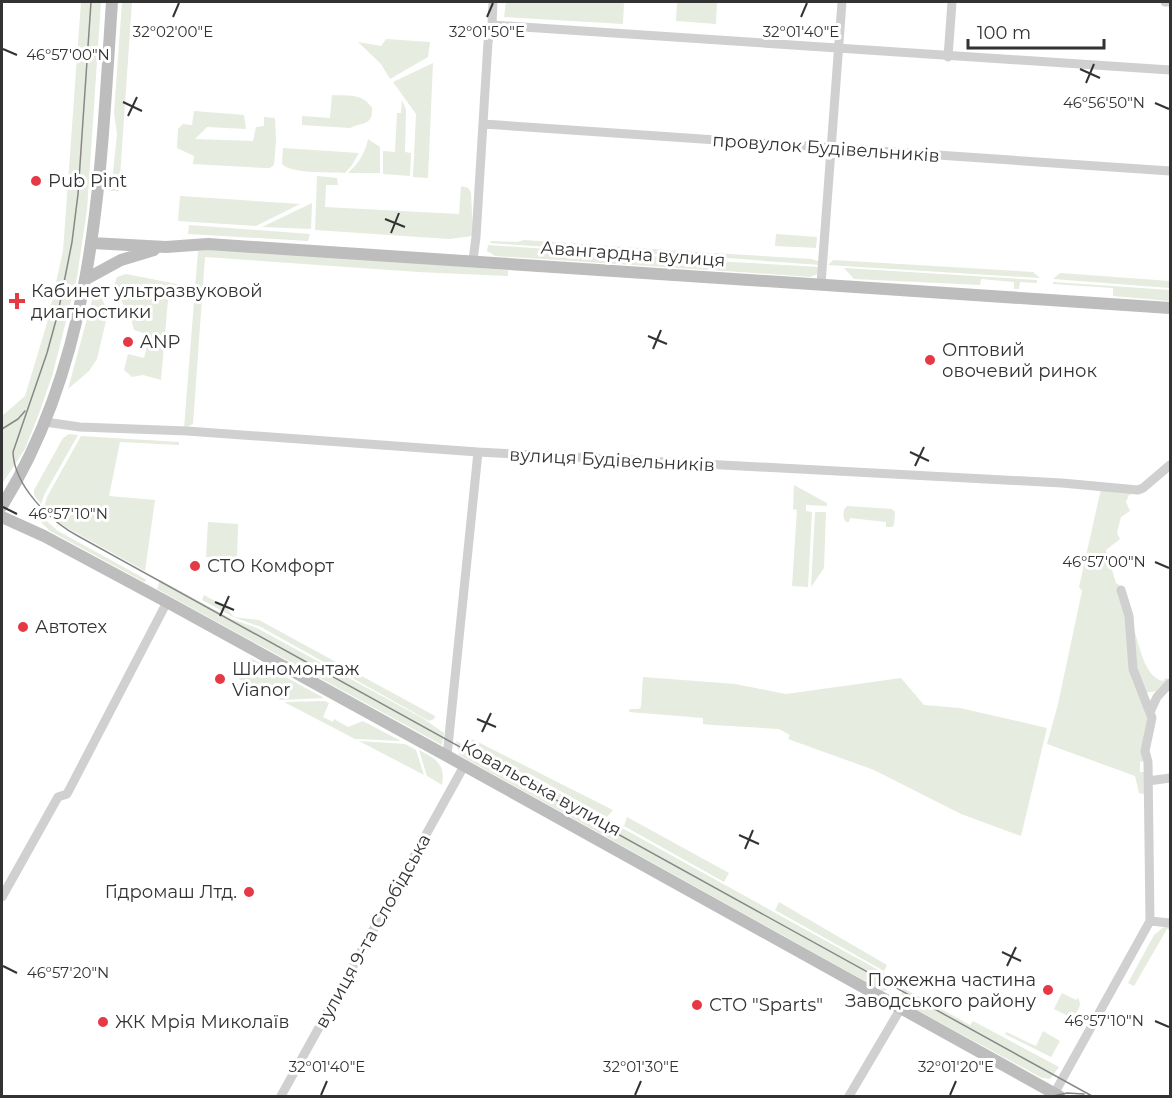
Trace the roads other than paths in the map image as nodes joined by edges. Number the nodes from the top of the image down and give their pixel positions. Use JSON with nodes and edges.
{"nodes":[{"id":1,"x":112,"y":2,"type":"edge"},
{"id":2,"x":493,"y":2,"type":"edge"},
{"id":3,"x":842,"y":2,"type":"edge"},
{"id":4,"x":952,"y":2,"type":"edge"},
{"id":5,"x":1165,"y":2,"type":"edge"},
{"id":6,"x":1170,"y":2,"type":"edge"},
{"id":7,"x":492,"y":25,"type":"junction"},
{"id":8,"x":839,"y":49,"type":"junction"},
{"id":9,"x":948,"y":57,"type":"junction"},
{"id":10,"x":1170,"y":70,"type":"edge"},
{"id":11,"x":483,"y":124,"type":"junction"},
{"id":12,"x":831,"y":149,"type":"junction"},
{"id":13,"x":1170,"y":171,"type":"edge"},
{"id":14,"x":92,"y":243,"type":"junction"},
{"id":15,"x":166,"y":247,"type":"junction"},
{"id":16,"x":473,"y":260,"type":"junction"},
{"id":17,"x":86,"y":279,"type":"junction"},
{"id":18,"x":821,"y":285,"type":"junction"},
{"id":19,"x":1170,"y":308,"type":"edge"},
{"id":20,"x":45,"y":422,"type":"junction"},
{"id":21,"x":478,"y":452,"type":"junction"},
{"id":22,"x":1170,"y":465,"type":"edge"},
{"id":23,"x":2,"y":506,"type":"edge"},
{"id":24,"x":2,"y":517,"type":"edge"},
{"id":25,"x":1121,"y":590,"type":"dead end"},
{"id":26,"x":167,"y":602,"type":"junction"},
{"id":27,"x":1170,"y":683,"type":"edge"},
{"id":28,"x":1150,"y":712,"type":"junction"},
{"id":29,"x":447,"y":756,"type":"junction"},
{"id":30,"x":464,"y":766,"type":"junction"},
{"id":31,"x":1170,"y":777,"type":"edge"},
{"id":32,"x":1148,"y":781,"type":"junction"},
{"id":33,"x":2,"y":897,"type":"edge"},
{"id":34,"x":1150,"y":921,"type":"junction"},
{"id":35,"x":1170,"y":923,"type":"edge"},
{"id":36,"x":901,"y":1008,"type":"junction"},
{"id":37,"x":1038,"y":1085,"type":"junction"},
{"id":38,"x":1056,"y":1095,"type":"edge"},
{"id":39,"x":281,"y":1096,"type":"edge"},
{"id":40,"x":849,"y":1096,"type":"edge"},
{"id":41,"x":1032,"y":1096,"type":"edge"}],
"edges":[{"from":1,"to":14,"type":"street"},
{"from":2,"to":7,"type":"street"},
{"from":3,"to":8,"type":"street"},
{"from":4,"to":9,"type":"street"},
{"from":5,"to":6,"type":"street"},
{"from":7,"to":8,"type":"street"},
{"from":7,"to":11,"type":"street"},
{"from":8,"to":9,"type":"street"},
{"from":8,"to":12,"type":"street"},
{"from":9,"to":10,"type":"street"},
{"from":11,"to":12,"type":"street","name":"провулок Будівельників"},
{"from":11,"to":16,"type":"street"},
{"from":12,"to":13,"type":"street","name":"провулок Будівельників"},
{"from":12,"to":18,"type":"street"},
{"from":14,"to":15,"type":"street","name":"Авангардна вулиця"},
{"from":14,"to":17,"type":"street"},
{"from":15,"to":16,"type":"street","name":"Авангардна вулиця"},
{"from":15,"to":17,"type":"street"},
{"from":16,"to":18,"type":"street","name":"Авангардна вулиця"},
{"from":17,"to":20,"type":"street"},
{"from":18,"to":19,"type":"street","name":"Авангардна вулиця"},
{"from":20,"to":21,"type":"street","name":"вулиця Будівельників"},
{"from":20,"to":23,"type":"street"},
{"from":21,"to":22,"type":"street","name":"вулиця Будівельників"},
{"from":21,"to":29,"type":"street"},
{"from":24,"to":26,"type":"street","name":"Ковальська вулиця"},
{"from":25,"to":28,"type":"street"},
{"from":26,"to":29,"type":"street","name":"Ковальська вулиця"},
{"from":26,"to":33,"type":"street"},
{"from":27,"to":28,"type":"street"},
{"from":28,"to":32,"type":"street"},
{"from":29,"to":30,"type":"street","name":"Ковальська вулиця"},
{"from":30,"to":36,"type":"street","name":"Ковальська вулиця"},
{"from":30,"to":39,"type":"street","name":"вулиця 9-та Слобідська"},
{"from":31,"to":32,"type":"street"},
{"from":32,"to":34,"type":"street"},
{"from":34,"to":35,"type":"street"},
{"from":34,"to":38,"type":"street"},
{"from":36,"to":37,"type":"street","name":"Ковальська вулиця"},
{"from":36,"to":40,"type":"street"},
{"from":37,"to":38,"type":"street","name":"Ковальська вулиця"},
{"from":37,"to":41,"type":"street"}]}
